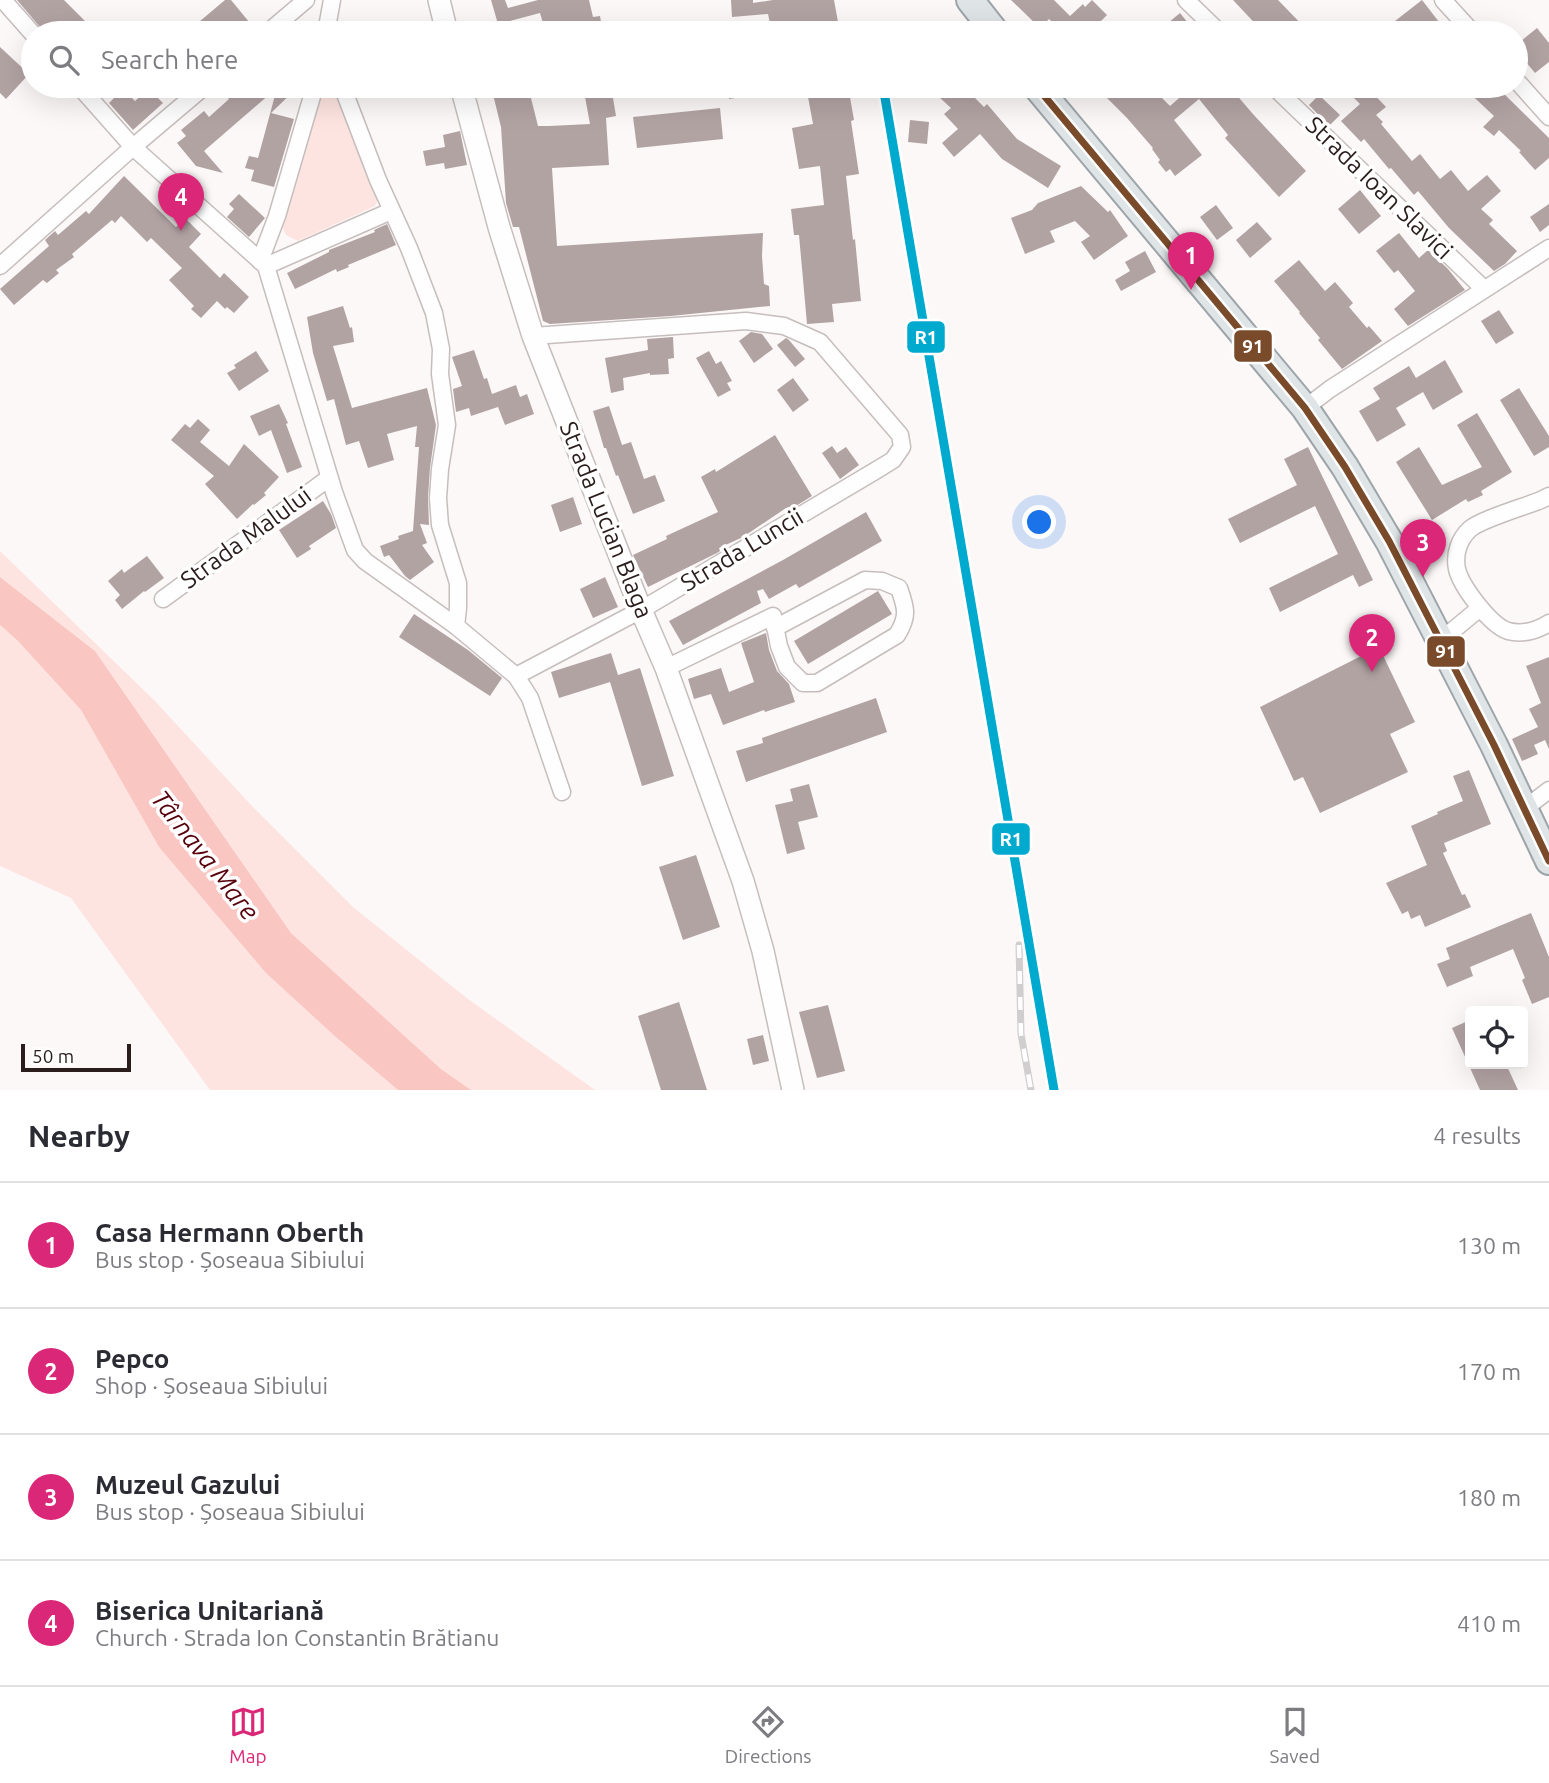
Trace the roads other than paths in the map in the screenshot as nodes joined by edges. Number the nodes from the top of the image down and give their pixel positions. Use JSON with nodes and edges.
{"nodes":[{"id":1,"x":3,"y":0,"type":"edge"},
{"id":2,"x":306,"y":0,"type":"edge"},
{"id":3,"x":332,"y":0,"type":"edge"},
{"id":4,"x":439,"y":0,"type":"edge"},
{"id":5,"x":970,"y":0,"type":"edge"},
{"id":6,"x":1186,"y":0,"type":"edge"},
{"id":7,"x":1443,"y":0,"type":"edge"},
{"id":8,"x":22,"y":21,"type":"edge"},
{"id":9,"x":281,"y":21,"type":"edge"},
{"id":10,"x":328,"y":21,"type":"edge"},
{"id":11,"x":444,"y":21,"type":"edge"},
{"id":12,"x":987,"y":21,"type":"edge"},
{"id":13,"x":1208,"y":21,"type":"edge"},
{"id":14,"x":1462,"y":21,"type":"edge"},
{"id":15,"x":1528,"y":93,"type":"edge"},
{"id":16,"x":90,"y":98,"type":"edge"},
{"id":17,"x":191,"y":98,"type":"edge"},
{"id":18,"x":311,"y":98,"type":"edge"},
{"id":19,"x":347,"y":98,"type":"edge"},
{"id":20,"x":464,"y":98,"type":"edge"},
{"id":21,"x":1046,"y":98,"type":"edge"},
{"id":22,"x":1285,"y":98,"type":"edge"},
{"id":23,"x":1549,"y":117,"type":"edge"},
{"id":24,"x":133,"y":147,"type":"junction"},
{"id":25,"x":391,"y":211,"type":"junction"},
{"id":26,"x":1549,"y":248,"type":"edge"},
{"id":27,"x":263,"y":264,"type":"junction"},
{"id":28,"x":0,"y":265,"type":"edge"},
{"id":29,"x":1484,"y":289,"type":"junction"},
{"id":30,"x":533,"y":336,"type":"junction"},
{"id":31,"x":1305,"y":408,"type":"junction"},
{"id":32,"x":329,"y":478,"type":"junction"},
{"id":33,"x":1546,"y":503,"type":"edge"},
{"id":34,"x":163,"y":599,"type":"dead end"},
{"id":35,"x":1480,"y":608,"type":"junction"},
{"id":36,"x":641,"y":610,"type":"junction"},
{"id":37,"x":1549,"y":623,"type":"edge"},
{"id":38,"x":456,"y":626,"type":"junction"},
{"id":39,"x":775,"y":628,"type":"junction"},
{"id":40,"x":1440,"y":641,"type":"junction"},
{"id":41,"x":666,"y":668,"type":"junction"},
{"id":42,"x":516,"y":676,"type":"junction"},
{"id":43,"x":1549,"y":790,"type":"edge"},
{"id":44,"x":562,"y":792,"type":"dead end"},
{"id":45,"x":1524,"y":809,"type":"junction"},
{"id":46,"x":1549,"y":861,"type":"edge"},
{"id":47,"x":793,"y":1090,"type":"edge"}],
"edges":[{"from":1,"to":8,"type":"street"},
{"from":2,"to":9,"type":"street"},
{"from":3,"to":10,"type":"street"},
{"from":4,"to":11,"type":"street"},
{"from":5,"to":12,"type":"main road"},
{"from":6,"to":13,"type":"street"},
{"from":7,"to":14,"type":"street"},
{"from":15,"to":23,"type":"street"},
{"from":16,"to":24,"type":"street"},
{"from":17,"to":24,"type":"street"},
{"from":18,"to":27,"type":"street"},
{"from":19,"to":25,"type":"street"},
{"from":20,"to":30,"type":"street","name":"Strada Lucian Blaga"},
{"from":21,"to":31,"type":"main road"},
{"from":22,"to":29,"type":"street","name":"Strada Ioan Slavici"},
{"from":24,"to":27,"type":"street"},
{"from":24,"to":28,"type":"street"},
{"from":25,"to":27,"type":"street"},
{"from":25,"to":38,"type":"street"},
{"from":26,"to":29,"type":"street"},
{"from":27,"to":32,"type":"street"},
{"from":29,"to":31,"type":"street"},
{"from":30,"to":36,"type":"street","name":"Strada Lucian Blaga"},
{"from":30,"to":36,"type":"street","name":"Strada Luncii"},
{"from":31,"to":40,"type":"main road"},
{"from":32,"to":34,"type":"street","name":"Strada Malului"},
{"from":32,"to":38,"type":"street"},
{"from":33,"to":35,"type":"street"},
{"from":35,"to":37,"type":"street"},
{"from":35,"to":40,"type":"street"},
{"from":36,"to":41,"type":"street","name":"Strada Lucian Blaga"},
{"from":36,"to":42,"type":"street","name":"Strada Luncii"},
{"from":38,"to":42,"type":"street"},
{"from":39,"to":39,"type":"street"},
{"from":39,"to":41,"type":"street"},
{"from":40,"to":45,"type":"main road"},
{"from":41,"to":47,"type":"street","name":"Strada Lucian Blaga"},
{"from":42,"to":44,"type":"street"},
{"from":43,"to":45,"type":"street"},
{"from":45,"to":46,"type":"main road"}]}
